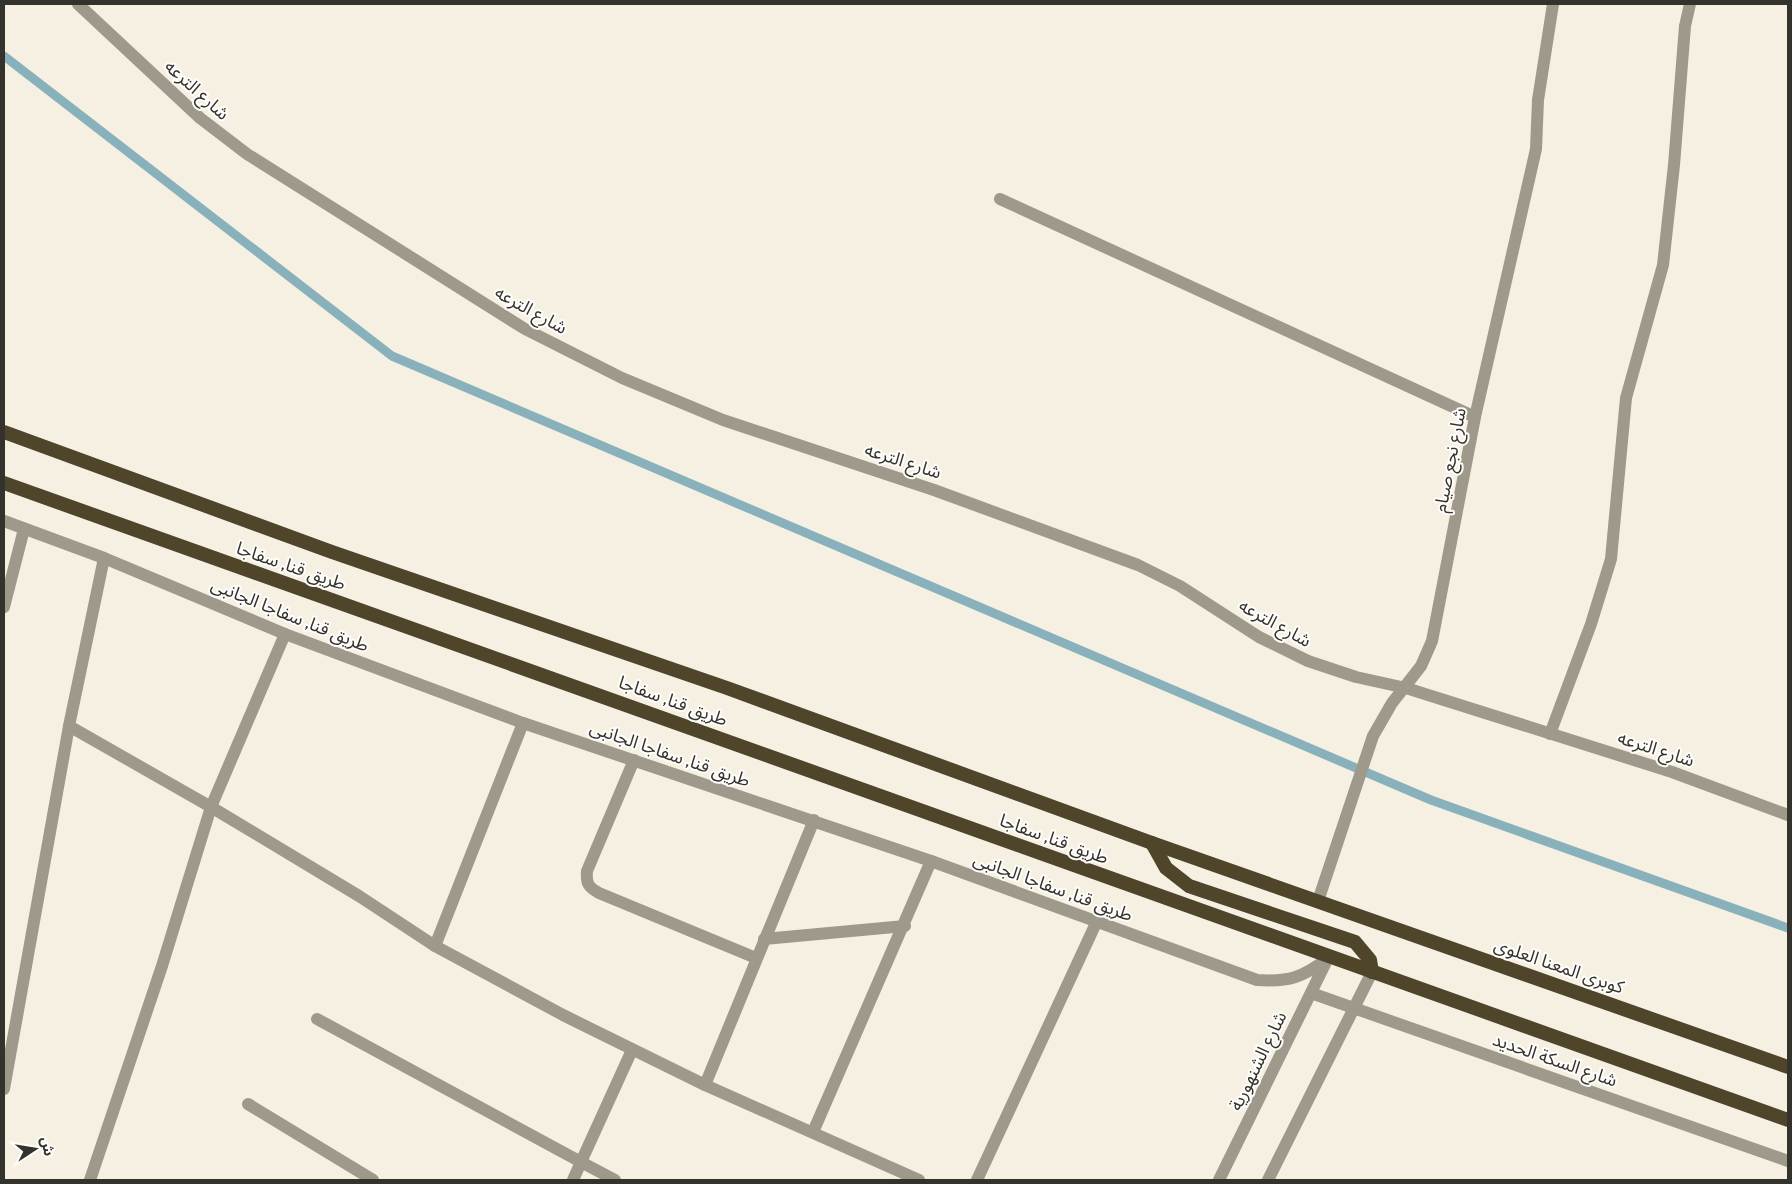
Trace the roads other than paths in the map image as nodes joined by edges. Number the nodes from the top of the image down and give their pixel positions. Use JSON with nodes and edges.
{"nodes":[{"id":1,"x":78,"y":4,"type":"edge"},
{"id":2,"x":1553,"y":4,"type":"edge"},
{"id":3,"x":1690,"y":4,"type":"edge"},
{"id":4,"x":1000,"y":199,"type":"dead end"},
{"id":5,"x":1475,"y":417,"type":"junction"},
{"id":6,"x":4,"y":432,"type":"edge"},
{"id":7,"x":4,"y":483,"type":"edge"},
{"id":8,"x":4,"y":521,"type":"edge"},
{"id":9,"x":24,"y":529,"type":"junction"},
{"id":10,"x":104,"y":558,"type":"junction"},
{"id":11,"x":4,"y":607,"type":"edge"},
{"id":12,"x":285,"y":634,"type":"junction"},
{"id":13,"x":1406,"y":688,"type":"junction"},
{"id":14,"x":523,"y":723,"type":"junction"},
{"id":15,"x":69,"y":726,"type":"junction"},
{"id":16,"x":1550,"y":734,"type":"junction"},
{"id":17,"x":634,"y":760,"type":"junction"},
{"id":18,"x":211,"y":806,"type":"junction"},
{"id":19,"x":1788,"y":814,"type":"edge"},
{"id":20,"x":814,"y":820,"type":"junction"},
{"id":21,"x":1152,"y":843,"type":"junction"},
{"id":22,"x":931,"y":861,"type":"junction"},
{"id":23,"x":1318,"y":901,"type":"junction"},
{"id":24,"x":1097,"y":921,"type":"junction"},
{"id":25,"x":904,"y":926,"type":"junction"},
{"id":26,"x":764,"y":939,"type":"junction"},
{"id":27,"x":435,"y":946,"type":"junction"},
{"id":28,"x":756,"y":958,"type":"junction"},
{"id":29,"x":1328,"y":958,"type":"junction"},
{"id":30,"x":1372,"y":972,"type":"junction"},
{"id":31,"x":1310,"y":993,"type":"junction"},
{"id":32,"x":1354,"y":1008,"type":"junction"},
{"id":33,"x":317,"y":1019,"type":"dead end"},
{"id":34,"x":632,"y":1050,"type":"junction"},
{"id":35,"x":1788,"y":1068,"type":"edge"},
{"id":36,"x":705,"y":1085,"type":"junction"},
{"id":37,"x":4,"y":1089,"type":"edge"},
{"id":38,"x":248,"y":1104,"type":"dead end"},
{"id":39,"x":1788,"y":1120,"type":"edge"},
{"id":40,"x":813,"y":1132,"type":"junction"},
{"id":41,"x":1788,"y":1161,"type":"edge"},
{"id":42,"x":582,"y":1162,"type":"junction"},
{"id":43,"x":90,"y":1180,"type":"edge"},
{"id":44,"x":373,"y":1180,"type":"edge"},
{"id":45,"x":573,"y":1180,"type":"edge"},
{"id":46,"x":615,"y":1180,"type":"edge"},
{"id":47,"x":919,"y":1180,"type":"edge"},
{"id":48,"x":977,"y":1180,"type":"edge"},
{"id":49,"x":1219,"y":1180,"type":"edge"},
{"id":50,"x":1268,"y":1180,"type":"edge"}],
"edges":[{"from":1,"to":13,"type":"street","name":"شارع الترعه"},
{"from":2,"to":5,"type":"street","name":"شارع نجع صيام"},
{"from":3,"to":16,"type":"street"},
{"from":4,"to":5,"type":"street"},
{"from":5,"to":13,"type":"street","name":"شارع نجع صيام"},
{"from":6,"to":21,"type":"highway","name":"طريق قنا, سفاجا"},
{"from":7,"to":29,"type":"highway","name":"طريق قنا, سفاجا"},
{"from":8,"to":9,"type":"street","name":"طريق قنا, سفاجا الجانبى"},
{"from":9,"to":10,"type":"street","name":"طريق قنا, سفاجا الجانبى"},
{"from":9,"to":11,"type":"street"},
{"from":10,"to":12,"type":"street","name":"طريق قنا, سفاجا الجانبى"},
{"from":10,"to":15,"type":"street"},
{"from":12,"to":14,"type":"street","name":"طريق قنا, سفاجا الجانبى"},
{"from":12,"to":18,"type":"street"},
{"from":13,"to":16,"type":"street","name":"شارع الترعه"},
{"from":13,"to":23,"type":"street","name":"شارع نجع صيام"},
{"from":14,"to":17,"type":"street","name":"طريق قنا, سفاجا الجانبى"},
{"from":14,"to":27,"type":"street"},
{"from":15,"to":18,"type":"street"},
{"from":15,"to":37,"type":"street"},
{"from":16,"to":19,"type":"street","name":"شارع الترعه"},
{"from":17,"to":20,"type":"street","name":"طريق قنا, سفاجا الجانبى"},
{"from":17,"to":28,"type":"street"},
{"from":18,"to":27,"type":"street"},
{"from":18,"to":43,"type":"street"},
{"from":20,"to":22,"type":"street","name":"طريق قنا, سفاجا الجانبى"},
{"from":20,"to":26,"type":"street"},
{"from":21,"to":23,"type":"highway","name":"طريق قنا, سفاجا"},
{"from":21,"to":30,"type":"highway"},
{"from":22,"to":24,"type":"street","name":"طريق قنا, سفاجا الجانبى"},
{"from":22,"to":25,"type":"street"},
{"from":23,"to":35,"type":"highway","name":"كوبرى المعنا العلوى"},
{"from":24,"to":29,"type":"street","name":"طريق قنا, سفاجا الجانبى"},
{"from":24,"to":48,"type":"street"},
{"from":25,"to":26,"type":"street"},
{"from":25,"to":40,"type":"street"},
{"from":26,"to":28,"type":"street"},
{"from":27,"to":34,"type":"street"},
{"from":28,"to":36,"type":"street"},
{"from":29,"to":30,"type":"highway"},
{"from":29,"to":31,"type":"street","name":"شارع الشنهورية"},
{"from":30,"to":32,"type":"street"},
{"from":30,"to":39,"type":"highway"},
{"from":31,"to":32,"type":"street","name":"شارع السكة الحديد"},
{"from":31,"to":49,"type":"street","name":"شارع الشنهورية"},
{"from":32,"to":41,"type":"street","name":"شارع السكة الحديد"},
{"from":32,"to":50,"type":"street"},
{"from":33,"to":42,"type":"street"},
{"from":34,"to":36,"type":"street"},
{"from":34,"to":42,"type":"street"},
{"from":36,"to":40,"type":"street"},
{"from":38,"to":44,"type":"street"},
{"from":40,"to":47,"type":"street"},
{"from":42,"to":45,"type":"street"},
{"from":42,"to":46,"type":"street"}]}
